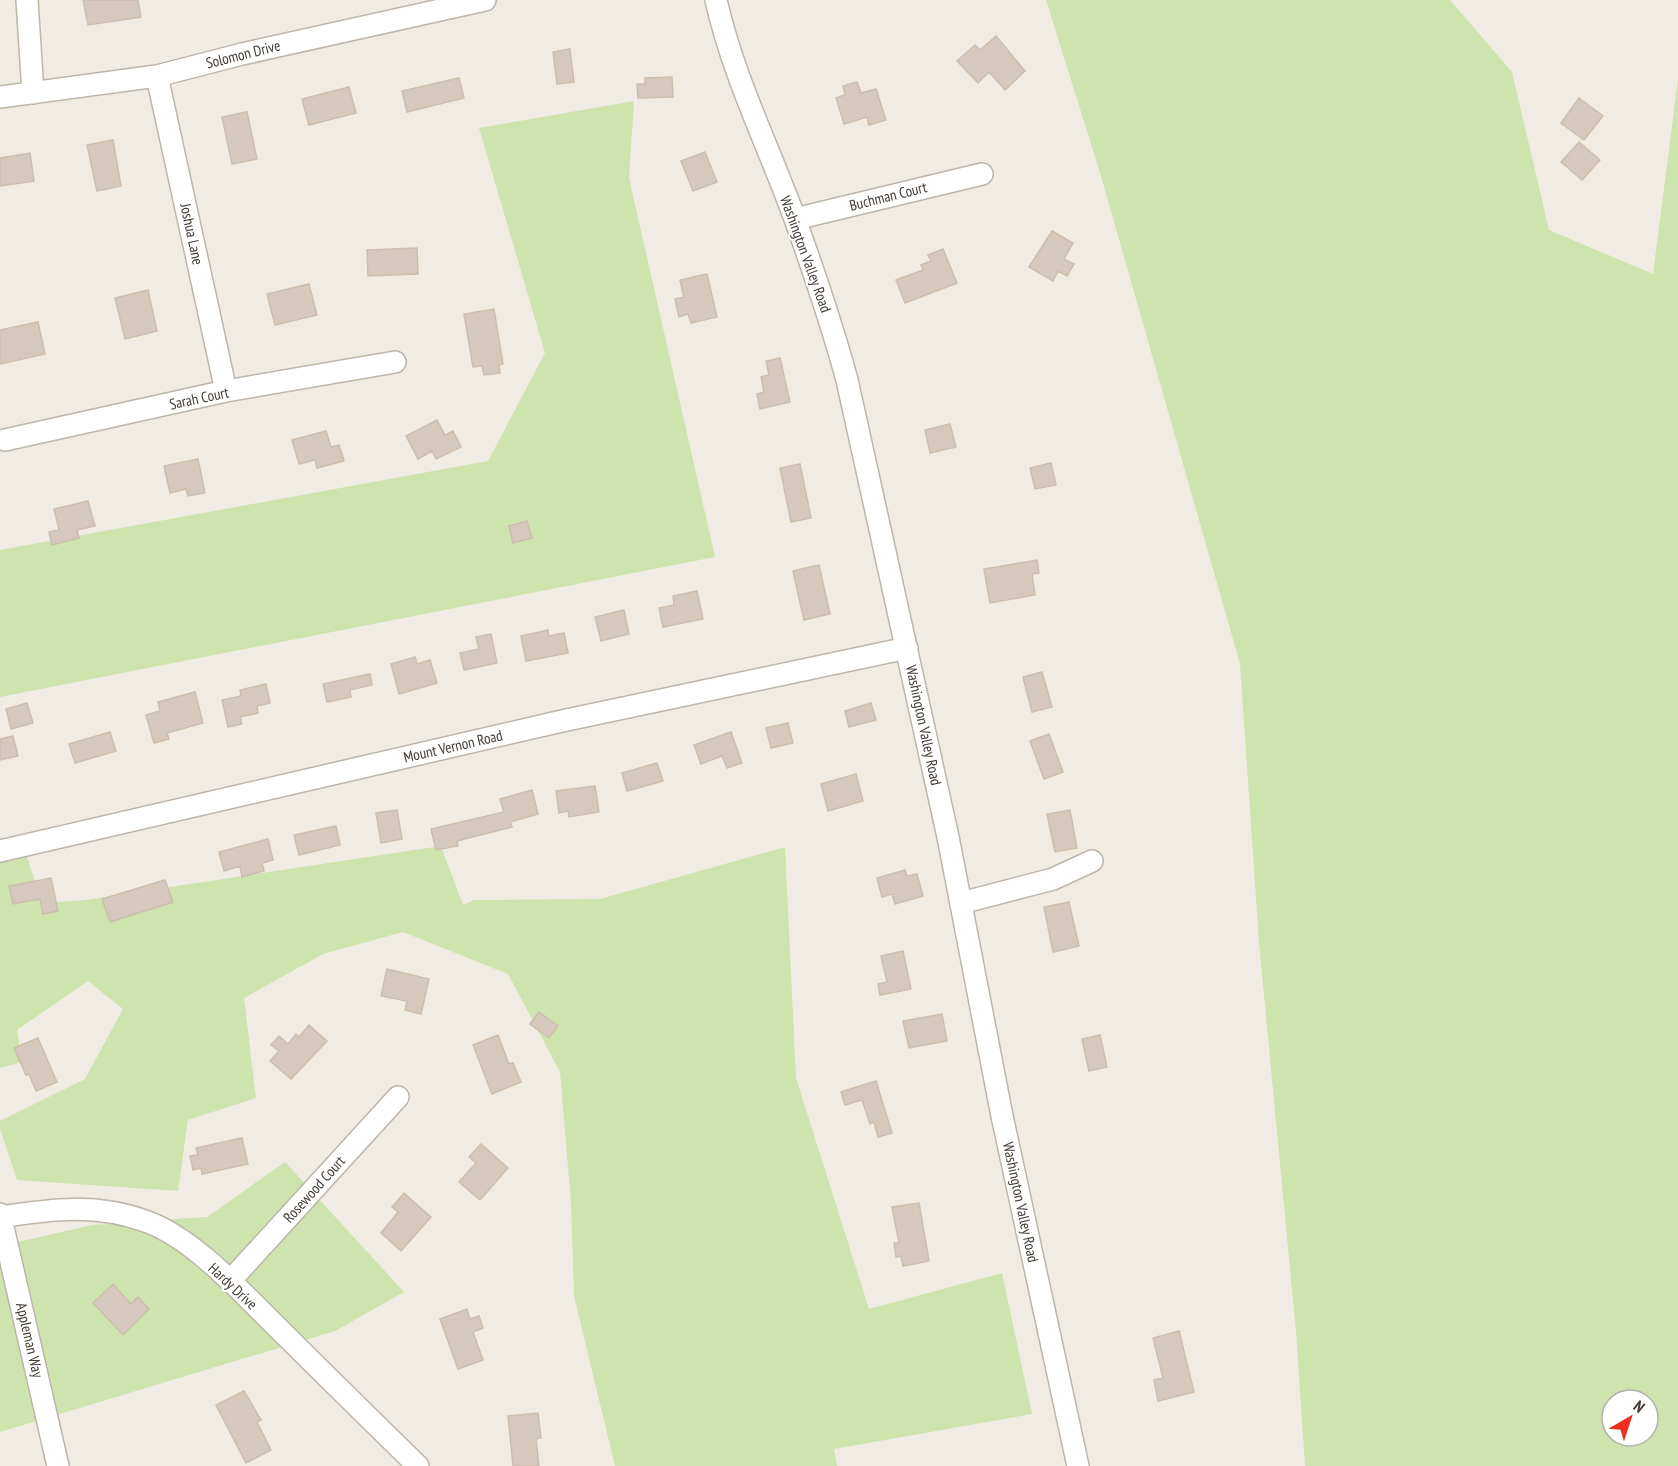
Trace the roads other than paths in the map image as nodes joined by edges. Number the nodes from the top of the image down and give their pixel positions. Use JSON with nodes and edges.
{"nodes":[{"id":1,"x":27,"y":0,"type":"edge"},
{"id":2,"x":485,"y":0,"type":"edge"},
{"id":3,"x":716,"y":0,"type":"edge"},
{"id":4,"x":157,"y":76,"type":"junction"},
{"id":5,"x":33,"y":93,"type":"junction"},
{"id":6,"x":0,"y":97,"type":"edge"},
{"id":7,"x":982,"y":174,"type":"dead end"},
{"id":8,"x":795,"y":219,"type":"junction"},
{"id":9,"x":394,"y":362,"type":"dead end"},
{"id":10,"x":226,"y":392,"type":"junction"},
{"id":11,"x":5,"y":440,"type":"dead end"},
{"id":12,"x":907,"y":648,"type":"junction"},
{"id":13,"x":0,"y":851,"type":"edge"},
{"id":14,"x":1092,"y":861,"type":"dead end"},
{"id":15,"x":961,"y":903,"type":"junction"},
{"id":16,"x":398,"y":1097,"type":"dead end"},
{"id":17,"x":0,"y":1216,"type":"edge"},
{"id":18,"x":230,"y":1281,"type":"junction"},
{"id":19,"x":58,"y":1466,"type":"edge"},
{"id":20,"x":418,"y":1466,"type":"edge"},
{"id":21,"x":1078,"y":1466,"type":"edge"}],
"edges":[{"from":1,"to":5,"type":"street"},
{"from":2,"to":4,"type":"street","name":"Solomon Drive"},
{"from":3,"to":8,"type":"street","name":"Washington Valley Road"},
{"from":4,"to":5,"type":"street","name":"Solomon Drive"},
{"from":4,"to":10,"type":"street","name":"Joshua Lane"},
{"from":5,"to":6,"type":"street","name":"Solomon Drive"},
{"from":7,"to":8,"type":"street","name":"Buchman Court"},
{"from":8,"to":12,"type":"street","name":"Washington Valley Road"},
{"from":9,"to":10,"type":"street","name":"Sarah Court"},
{"from":10,"to":11,"type":"street","name":"Sarah Court"},
{"from":12,"to":13,"type":"street","name":"Mount Vernon Road"},
{"from":12,"to":15,"type":"street","name":"Washington Valley Road"},
{"from":14,"to":15,"type":"street"},
{"from":15,"to":21,"type":"street","name":"Washington Valley Road"},
{"from":16,"to":18,"type":"street","name":"Rosewood Court"},
{"from":17,"to":18,"type":"street","name":"Hardy Drive"},
{"from":17,"to":19,"type":"street","name":"Appleman Way"},
{"from":18,"to":20,"type":"street","name":"Hardy Drive"}]}
